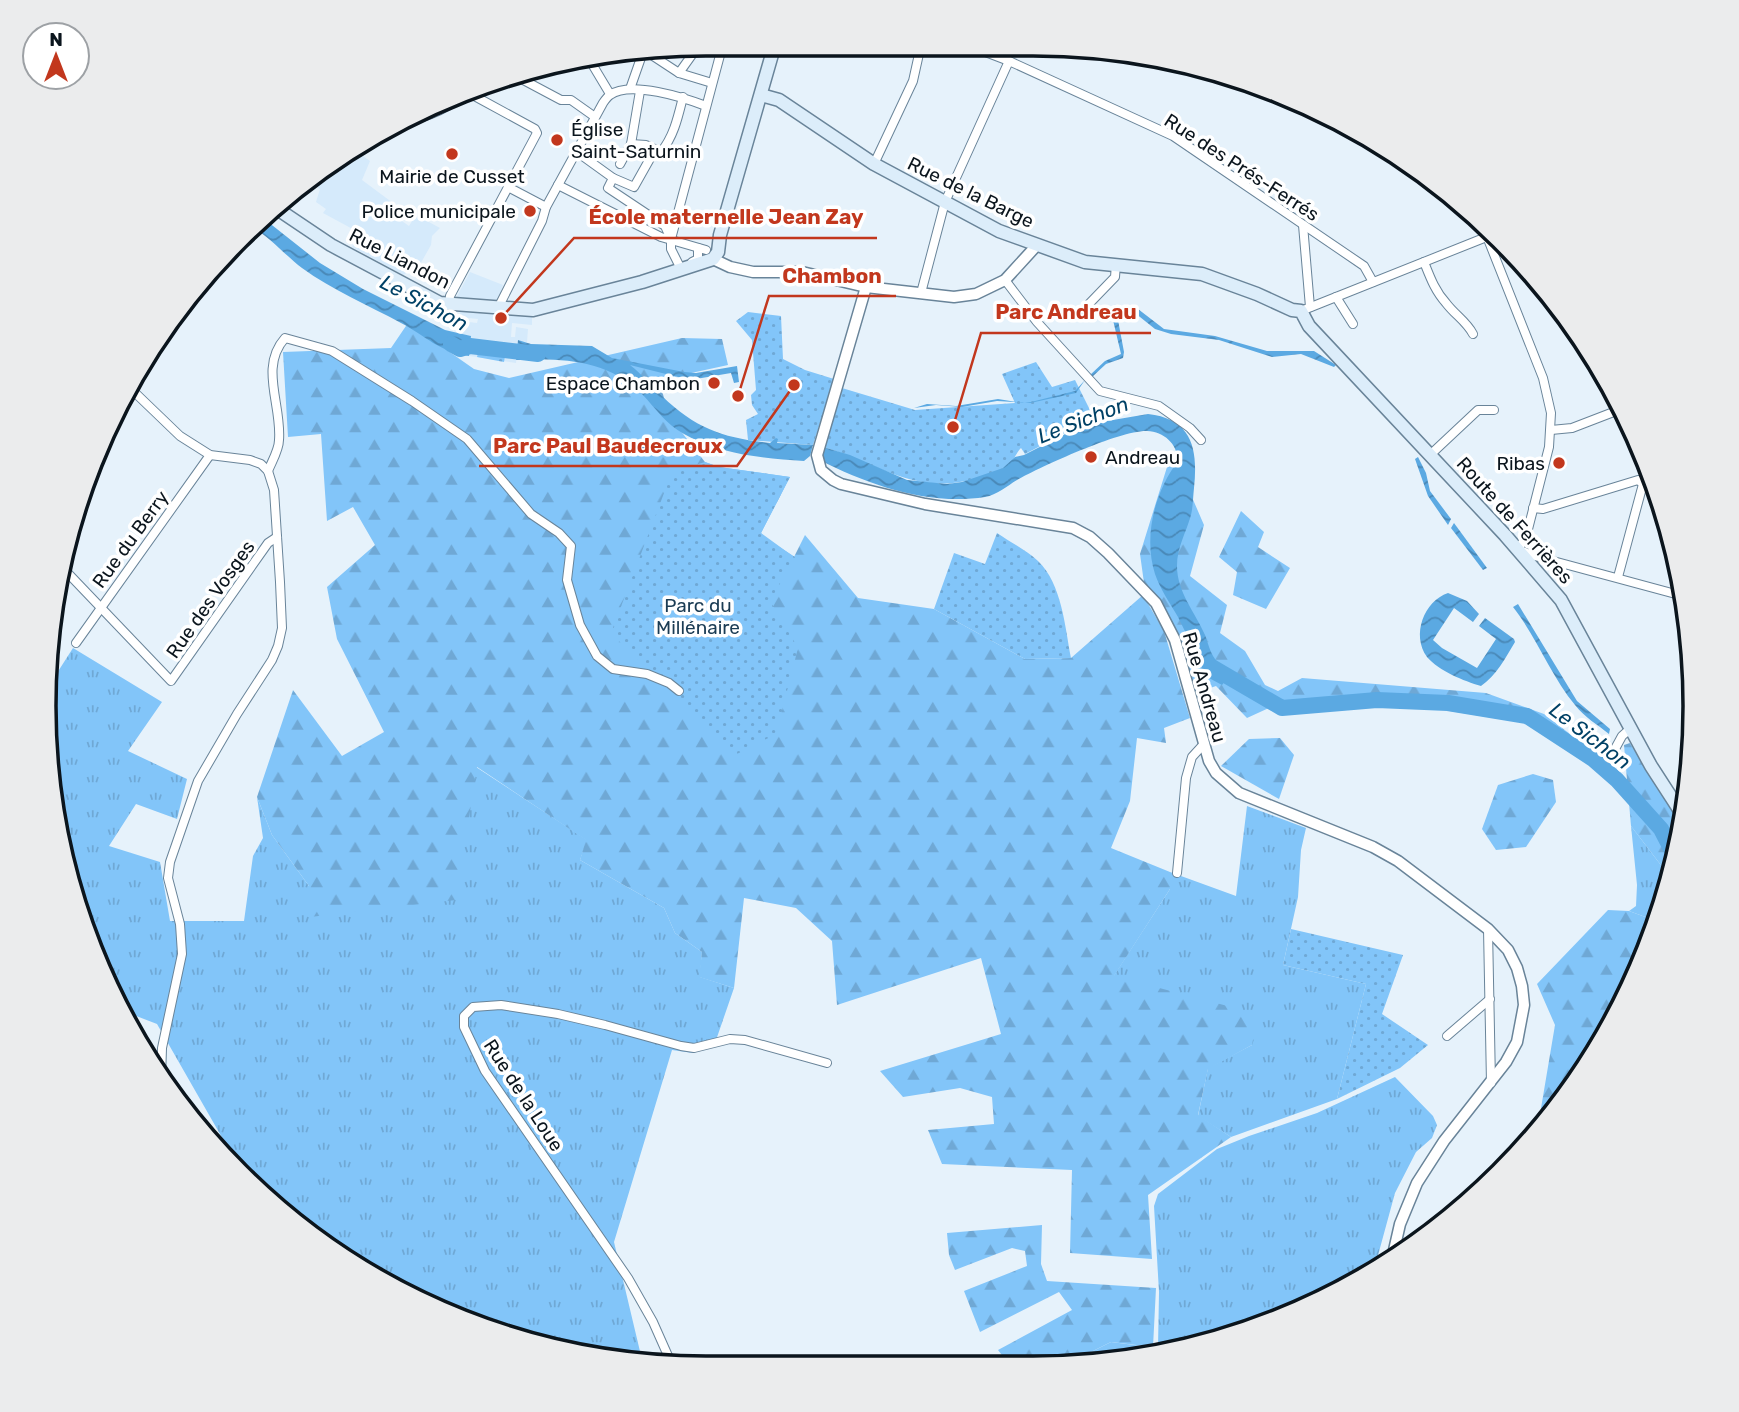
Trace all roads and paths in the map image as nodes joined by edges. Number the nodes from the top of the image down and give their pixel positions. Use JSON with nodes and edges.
{"nodes":[{"id":1,"x":691,"y":56,"type":"edge"},
{"id":2,"x":720,"y":56,"type":"edge"},
{"id":3,"x":772,"y":56,"type":"edge"},
{"id":4,"x":919,"y":56,"type":"edge"},
{"id":5,"x":996,"y":56,"type":"edge"},
{"id":6,"x":655,"y":58,"type":"edge"},
{"id":7,"x":642,"y":60,"type":"edge"},
{"id":8,"x":1009,"y":61,"type":"junction"},
{"id":9,"x":593,"y":66,"type":"edge"},
{"id":10,"x":679,"y":73,"type":"junction"},
{"id":11,"x":526,"y":81,"type":"edge"},
{"id":12,"x":712,"y":83,"type":"junction"},
{"id":13,"x":630,"y":89,"type":"junction"},
{"id":14,"x":640,"y":91,"type":"junction"},
{"id":15,"x":610,"y":94,"type":"junction"},
{"id":16,"x":761,"y":95,"type":"junction"},
{"id":17,"x":477,"y":97,"type":"edge"},
{"id":18,"x":683,"y":97,"type":"junction"},
{"id":19,"x":706,"y":106,"type":"junction"},
{"id":20,"x":595,"y":117,"type":"junction"},
{"id":21,"x":631,"y":144,"type":"junction"},
{"id":22,"x":577,"y":152,"type":"junction"},
{"id":23,"x":652,"y":155,"type":"dead end"},
{"id":24,"x":621,"y":164,"type":"dead end"},
{"id":25,"x":874,"y":164,"type":"junction"},
{"id":26,"x":612,"y":178,"type":"junction"},
{"id":27,"x":558,"y":185,"type":"junction"},
{"id":28,"x":508,"y":187,"type":"junction"},
{"id":29,"x":945,"y":202,"type":"junction"},
{"id":30,"x":546,"y":207,"type":"junction"},
{"id":31,"x":283,"y":212,"type":"edge"},
{"id":32,"x":1303,"y":225,"type":"junction"},
{"id":33,"x":1484,"y":237,"type":"edge"},
{"id":34,"x":671,"y":239,"type":"junction"},
{"id":35,"x":1037,"y":246,"type":"junction"},
{"id":36,"x":1495,"y":248,"type":"edge"},
{"id":37,"x":706,"y":252,"type":"junction"},
{"id":38,"x":1424,"y":262,"type":"junction"},
{"id":39,"x":1116,"y":264,"type":"junction"},
{"id":40,"x":680,"y":270,"type":"junction"},
{"id":41,"x":1006,"y":280,"type":"junction"},
{"id":42,"x":1373,"y":282,"type":"junction"},
{"id":43,"x":866,"y":287,"type":"junction"},
{"id":44,"x":921,"y":293,"type":"junction"},
{"id":45,"x":1336,"y":297,"type":"junction"},
{"id":46,"x":449,"y":304,"type":"junction"},
{"id":47,"x":498,"y":308,"type":"junction"},
{"id":48,"x":1085,"y":308,"type":"dead end"},
{"id":49,"x":1306,"y":309,"type":"junction"},
{"id":50,"x":1353,"y":324,"type":"dead end"},
{"id":51,"x":1473,"y":334,"type":"dead end"},
{"id":52,"x":136,"y":394,"type":"edge"},
{"id":53,"x":1493,"y":410,"type":"dead end"},
{"id":54,"x":1613,"y":412,"type":"edge"},
{"id":55,"x":1552,"y":430,"type":"junction"},
{"id":56,"x":1201,"y":440,"type":"dead end"},
{"id":57,"x":210,"y":455,"type":"junction"},
{"id":58,"x":1430,"y":455,"type":"junction"},
{"id":59,"x":268,"y":471,"type":"junction"},
{"id":60,"x":1533,"y":508,"type":"junction"},
{"id":61,"x":277,"y":537,"type":"junction"},
{"id":62,"x":1518,"y":549,"type":"junction"},
{"id":63,"x":69,"y":575,"type":"edge"},
{"id":64,"x":1618,"y":577,"type":"junction"},
{"id":65,"x":1673,"y":593,"type":"edge"},
{"id":66,"x":100,"y":608,"type":"junction"},
{"id":67,"x":76,"y":643,"type":"dead end"},
{"id":68,"x":679,"y":691,"type":"dead end"},
{"id":69,"x":1631,"y":729,"type":"junction"},
{"id":70,"x":1203,"y":745,"type":"junction"},
{"id":71,"x":1609,"y":758,"type":"dead end"},
{"id":72,"x":1675,"y":803,"type":"edge"},
{"id":73,"x":1177,"y":873,"type":"dead end"},
{"id":74,"x":1488,"y":929,"type":"junction"},
{"id":75,"x":1490,"y":999,"type":"junction"},
{"id":76,"x":1447,"y":1036,"type":"dead end"},
{"id":77,"x":162,"y":1060,"type":"edge"},
{"id":78,"x":827,"y":1063,"type":"dead end"},
{"id":79,"x":1491,"y":1083,"type":"junction"},
{"id":80,"x":1395,"y":1245,"type":"edge"},
{"id":81,"x":668,"y":1355,"type":"edge"}],
"edges":[{"from":1,"to":10,"type":"street"},
{"from":2,"to":12,"type":"street"},
{"from":3,"to":16,"type":"main road"},
{"from":4,"to":25,"type":"street"},
{"from":5,"to":8,"type":"street","name":"Rue des Prés-Ferrés"},
{"from":6,"to":10,"type":"street"},
{"from":7,"to":13,"type":"street"},
{"from":8,"to":29,"type":"street"},
{"from":8,"to":32,"type":"street","name":"Rue des Prés-Ferrés"},
{"from":9,"to":15,"type":"street"},
{"from":10,"to":12,"type":"street"},
{"from":11,"to":20,"type":"street"},
{"from":12,"to":19,"type":"street"},
{"from":13,"to":14,"type":"street"},
{"from":13,"to":15,"type":"street"},
{"from":14,"to":18,"type":"street"},
{"from":14,"to":21,"type":"street"},
{"from":15,"to":20,"type":"street"},
{"from":16,"to":25,"type":"main road","name":"Rue de la Barge"},
{"from":16,"to":37,"type":"main road"},
{"from":17,"to":28,"type":"street"},
{"from":18,"to":19,"type":"street"},
{"from":18,"to":21,"type":"street"},
{"from":19,"to":34,"type":"street"},
{"from":20,"to":22,"type":"street"},
{"from":21,"to":24,"type":"street"},
{"from":22,"to":26,"type":"street"},
{"from":22,"to":27,"type":"street"},
{"from":23,"to":26,"type":"street"},
{"from":25,"to":29,"type":"main road","name":"Rue de la Barge"},
{"from":26,"to":34,"type":"street"},
{"from":27,"to":30,"type":"street"},
{"from":27,"to":34,"type":"street"},
{"from":28,"to":30,"type":"street"},
{"from":28,"to":46,"type":"street"},
{"from":29,"to":35,"type":"main road","name":"Rue de la Barge"},
{"from":29,"to":44,"type":"street"},
{"from":30,"to":47,"type":"street"},
{"from":31,"to":46,"type":"main road","name":"Rue Liandon"},
{"from":32,"to":42,"type":"street","name":"Rue des Prés-Ferrés"},
{"from":32,"to":49,"type":"street"},
{"from":33,"to":38,"type":"street"},
{"from":34,"to":37,"type":"street"},
{"from":34,"to":40,"type":"street"},
{"from":35,"to":39,"type":"main road","name":"Rue de la Barge"},
{"from":35,"to":41,"type":"street"},
{"from":36,"to":55,"type":"street"},
{"from":37,"to":40,"type":"main road","name":"Rue Liandon"},
{"from":37,"to":43,"type":"street"},
{"from":38,"to":42,"type":"street"},
{"from":38,"to":51,"type":"street"},
{"from":39,"to":48,"type":"street"},
{"from":39,"to":49,"type":"main road","name":"Rue de la Barge"},
{"from":40,"to":47,"type":"main road","name":"Rue Liandon"},
{"from":41,"to":44,"type":"street"},
{"from":41,"to":56,"type":"street"},
{"from":42,"to":45,"type":"street"},
{"from":43,"to":44,"type":"street"},
{"from":43,"to":70,"type":"street","name":"Rue Andreau"},
{"from":45,"to":49,"type":"street"},
{"from":45,"to":50,"type":"street"},
{"from":46,"to":47,"type":"main road","name":"Rue Liandon"},
{"from":49,"to":58,"type":"main road","name":"Route de Ferrières"},
{"from":52,"to":57,"type":"street"},
{"from":53,"to":58,"type":"street"},
{"from":54,"to":55,"type":"street"},
{"from":55,"to":60,"type":"street"},
{"from":57,"to":59,"type":"street"},
{"from":57,"to":66,"type":"street","name":"Rue du Berry"},
{"from":58,"to":62,"type":"main road","name":"Route de Ferrières"},
{"from":59,"to":61,"type":"street"},
{"from":59,"to":68,"type":"street"},
{"from":60,"to":62,"type":"street"},
{"from":60,"to":64,"type":"street"},
{"from":61,"to":66,"type":"street","name":"Rue des Vosges"},
{"from":61,"to":77,"type":"street"},
{"from":62,"to":64,"type":"street"},
{"from":62,"to":69,"type":"main road","name":"Route de Ferrières"},
{"from":63,"to":66,"type":"street"},
{"from":64,"to":65,"type":"street"},
{"from":66,"to":67,"type":"street","name":"Rue du Berry"},
{"from":69,"to":71,"type":"street"},
{"from":69,"to":72,"type":"main road","name":"Route de Ferrières"},
{"from":70,"to":73,"type":"street"},
{"from":70,"to":74,"type":"street","name":"Rue Andreau"},
{"from":74,"to":75,"type":"street"},
{"from":74,"to":79,"type":"street","name":"Rue Andreau"},
{"from":75,"to":76,"type":"street"},
{"from":75,"to":79,"type":"street"},
{"from":78,"to":81,"type":"street","name":"Rue de la Loue"},
{"from":79,"to":80,"type":"street","name":"Rue Andreau"}]}
